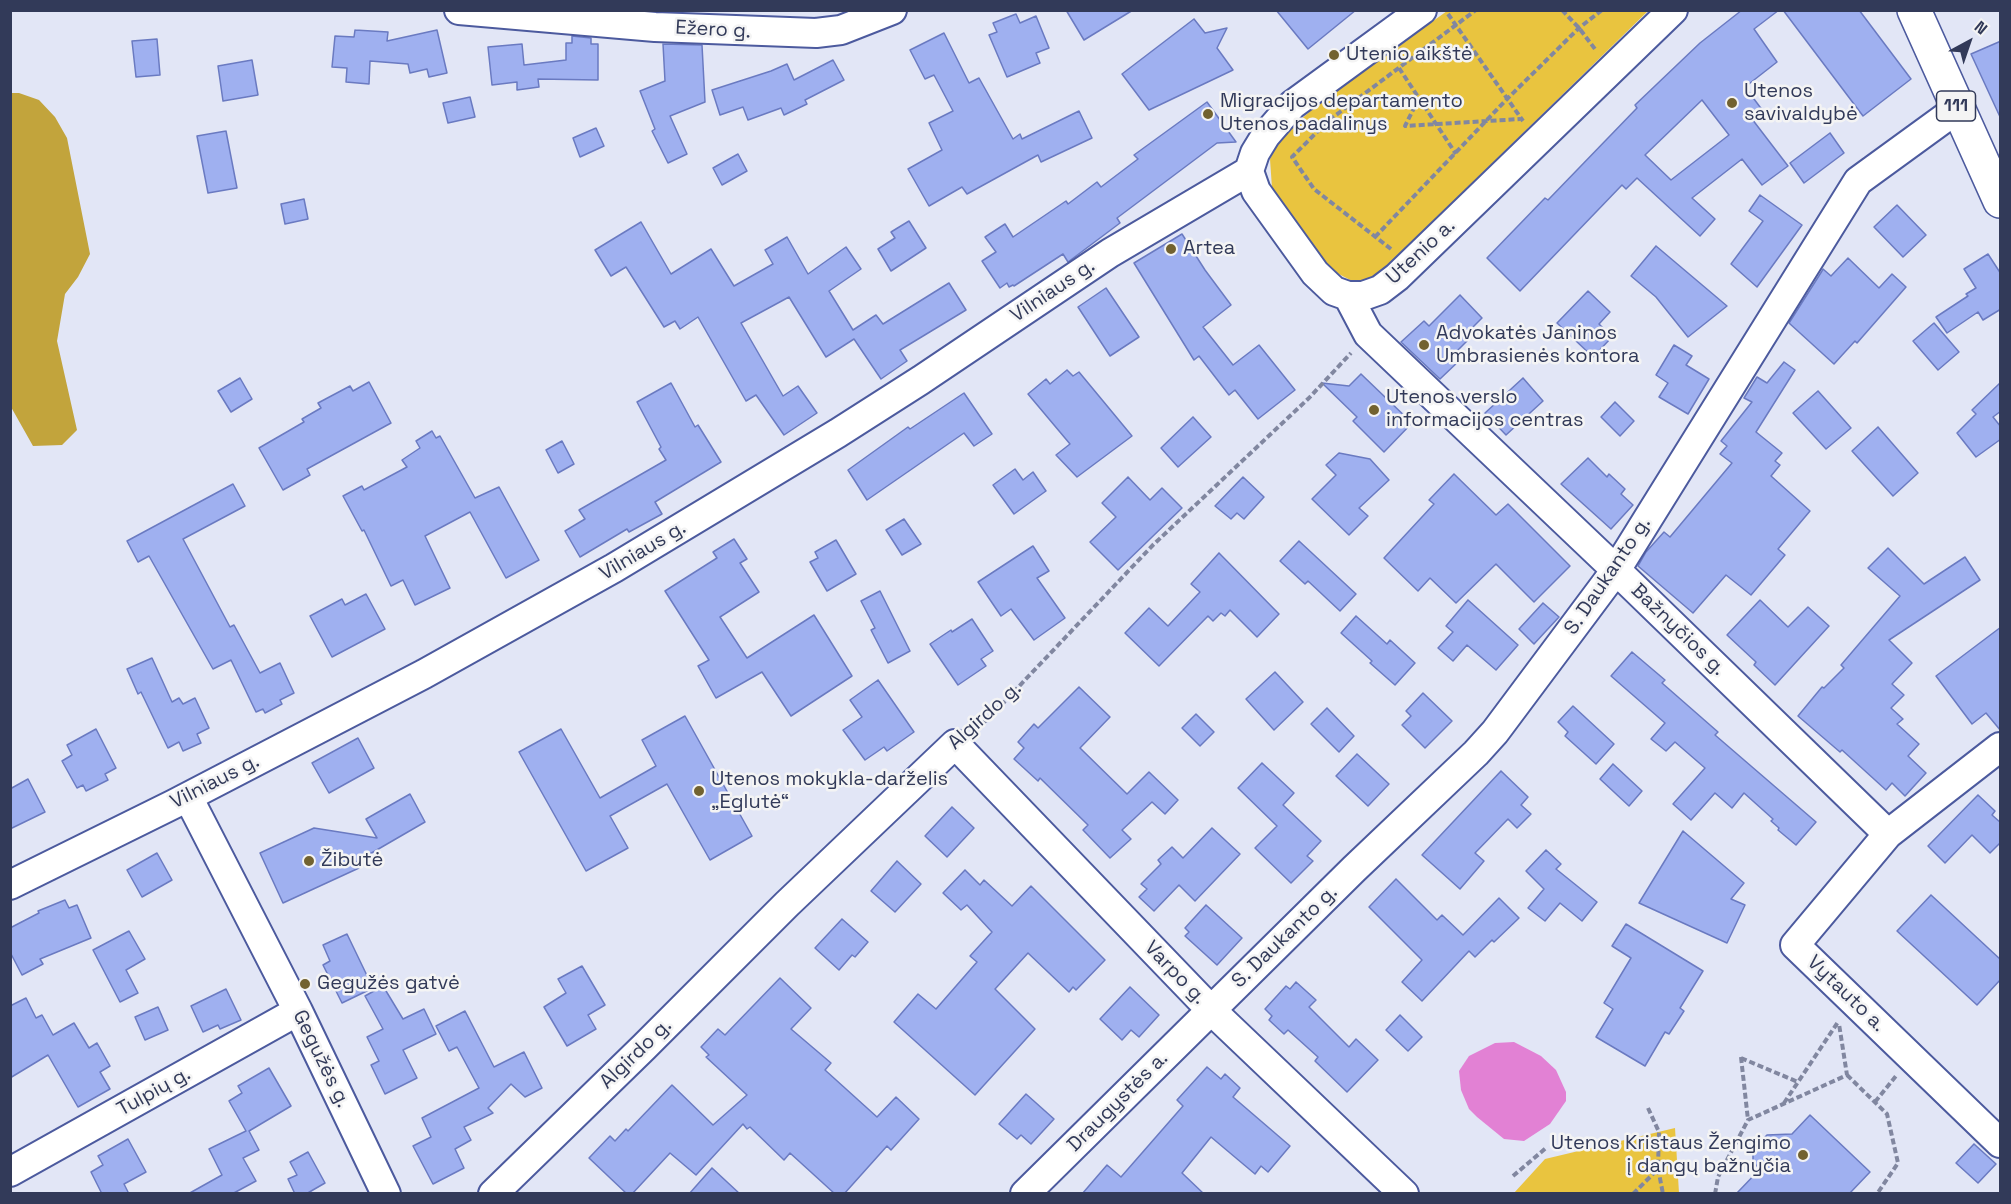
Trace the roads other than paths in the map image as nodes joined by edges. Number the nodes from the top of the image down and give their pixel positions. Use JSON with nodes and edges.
{"nodes":[{"id":1,"x":459,"y":10,"type":"edge"},
{"id":2,"x":892,"y":10,"type":"edge"},
{"id":3,"x":1422,"y":10,"type":"edge"},
{"id":4,"x":1673,"y":10,"type":"edge"},
{"id":5,"x":1914,"y":10,"type":"edge"},
{"id":6,"x":1957,"y":109,"type":"junction"},
{"id":7,"x":1249,"y":171,"type":"junction"},
{"id":8,"x":2001,"y":201,"type":"edge"},
{"id":9,"x":1348,"y":296,"type":"junction"},
{"id":10,"x":1616,"y":570,"type":"junction"},
{"id":11,"x":955,"y":744,"type":"joint"},
{"id":12,"x":2001,"y":747,"type":"edge"},
{"id":13,"x":188,"y":797,"type":"junction"},
{"id":14,"x":1888,"y":834,"type":"junction"},
{"id":15,"x":10,"y":885,"type":"edge"},
{"id":16,"x":1211,"y":1010,"type":"junction"},
{"id":17,"x":298,"y":1011,"type":"junction"},
{"id":18,"x":2001,"y":1143,"type":"edge"},
{"id":19,"x":10,"y":1172,"type":"edge"},
{"id":20,"x":386,"y":1194,"type":"edge"},
{"id":21,"x":493,"y":1194,"type":"edge"},
{"id":22,"x":1025,"y":1194,"type":"edge"},
{"id":23,"x":1404,"y":1194,"type":"edge"}],
"edges":[{"from":1,"to":2,"type":"street","name":"Ežero g."},
{"from":3,"to":7,"type":"street"},
{"from":4,"to":9,"type":"street","name":"Utenio a."},
{"from":5,"to":6,"type":"main road","number":"111"},
{"from":6,"to":8,"type":"main road","number":"111"},
{"from":6,"to":10,"type":"street","name":"S. Daukanto g."},
{"from":7,"to":9,"type":"street"},
{"from":7,"to":13,"type":"street","name":"Vilniaus g."},
{"from":9,"to":10,"type":"street","name":"Bažnyčios g."},
{"from":10,"to":14,"type":"street","name":"Bažnyčios g."},
{"from":10,"to":16,"type":"street","name":"S. Daukanto g."},
{"from":11,"to":16,"type":"street","name":"Varpo g."},
{"from":11,"to":21,"type":"street","name":"Algirdo g."},
{"from":12,"to":14,"type":"street"},
{"from":13,"to":15,"type":"street","name":"Vilniaus g."},
{"from":13,"to":17,"type":"street","name":"Gegužės g."},
{"from":14,"to":18,"type":"street","name":"Vytauto a."},
{"from":16,"to":22,"type":"street","name":"Draugystės a."},
{"from":16,"to":23,"type":"street","name":"Varpo g."},
{"from":17,"to":19,"type":"street","name":"Tulpių g."},
{"from":17,"to":20,"type":"street","name":"Gegužės g."}]}
